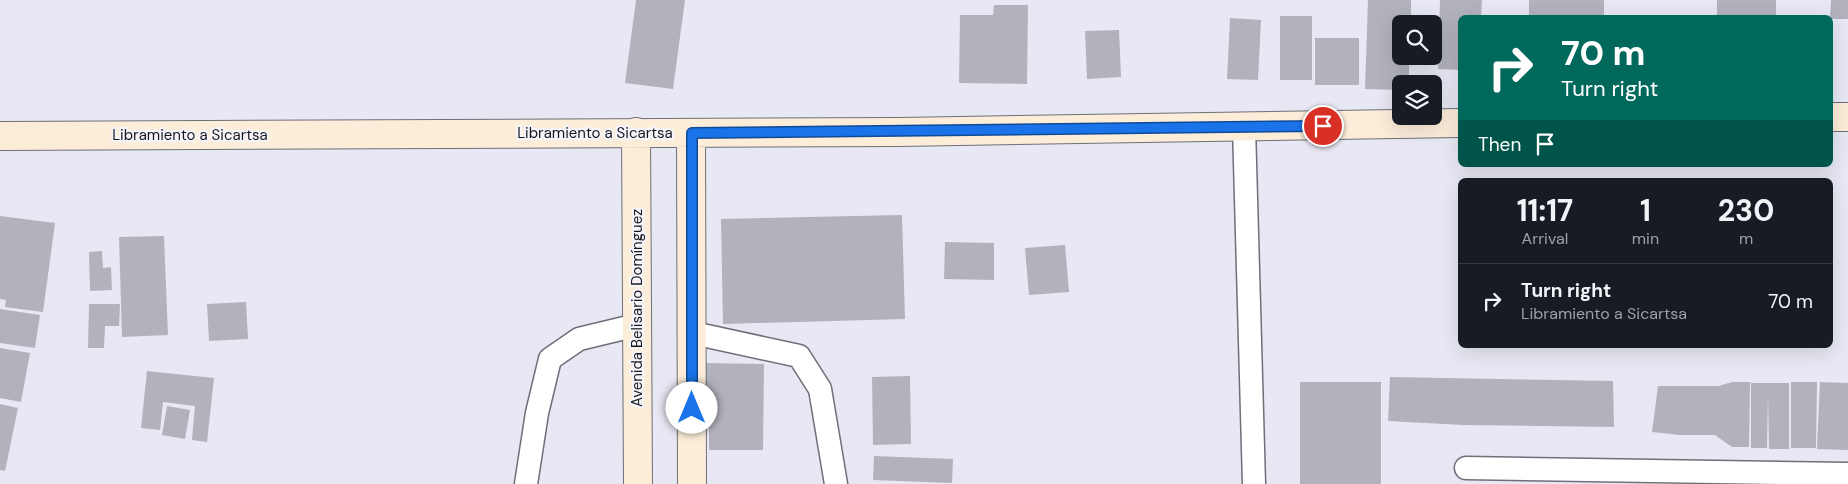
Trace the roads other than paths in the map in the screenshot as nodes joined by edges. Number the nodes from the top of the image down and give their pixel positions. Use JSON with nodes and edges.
{"nodes":[{"id":1,"x":1848,"y":117,"type":"edge"},
{"id":2,"x":1833,"y":118,"type":"edge"},
{"id":3,"x":1458,"y":124,"type":"edge"},
{"id":4,"x":1244,"y":127,"type":"junction"},
{"id":5,"x":636,"y":132,"type":"junction"},
{"id":6,"x":692,"y":133,"type":"junction"},
{"id":7,"x":0,"y":136,"type":"edge"},
{"id":8,"x":637,"y":325,"type":"junction"},
{"id":9,"x":692,"y":332,"type":"junction"},
{"id":10,"x":1466,"y":468,"type":"dead end"},
{"id":11,"x":1848,"y":474,"type":"edge"},
{"id":12,"x":526,"y":484,"type":"edge"},
{"id":13,"x":638,"y":484,"type":"edge"},
{"id":14,"x":692,"y":484,"type":"edge"},
{"id":15,"x":836,"y":484,"type":"edge"},
{"id":16,"x":1254,"y":484,"type":"edge"}],
"edges":[{"from":1,"to":2,"type":"main road"},
{"from":3,"to":4,"type":"main road","name":"Libramiento a Sicartsa"},
{"from":4,"to":6,"type":"main road","name":"Libramiento a Sicartsa"},
{"from":4,"to":16,"type":"street"},
{"from":5,"to":6,"type":"main road","name":"Libramiento a Sicartsa"},
{"from":5,"to":7,"type":"main road","name":"Libramiento a Sicartsa"},
{"from":5,"to":8,"type":"main road","name":"Avenida Belisario Domínguez"},
{"from":6,"to":9,"type":"main road"},
{"from":8,"to":12,"type":"street"},
{"from":8,"to":13,"type":"main road","name":"Avenida Belisario Domínguez"},
{"from":9,"to":14,"type":"main road"},
{"from":9,"to":15,"type":"street"},
{"from":10,"to":11,"type":"street"}]}
